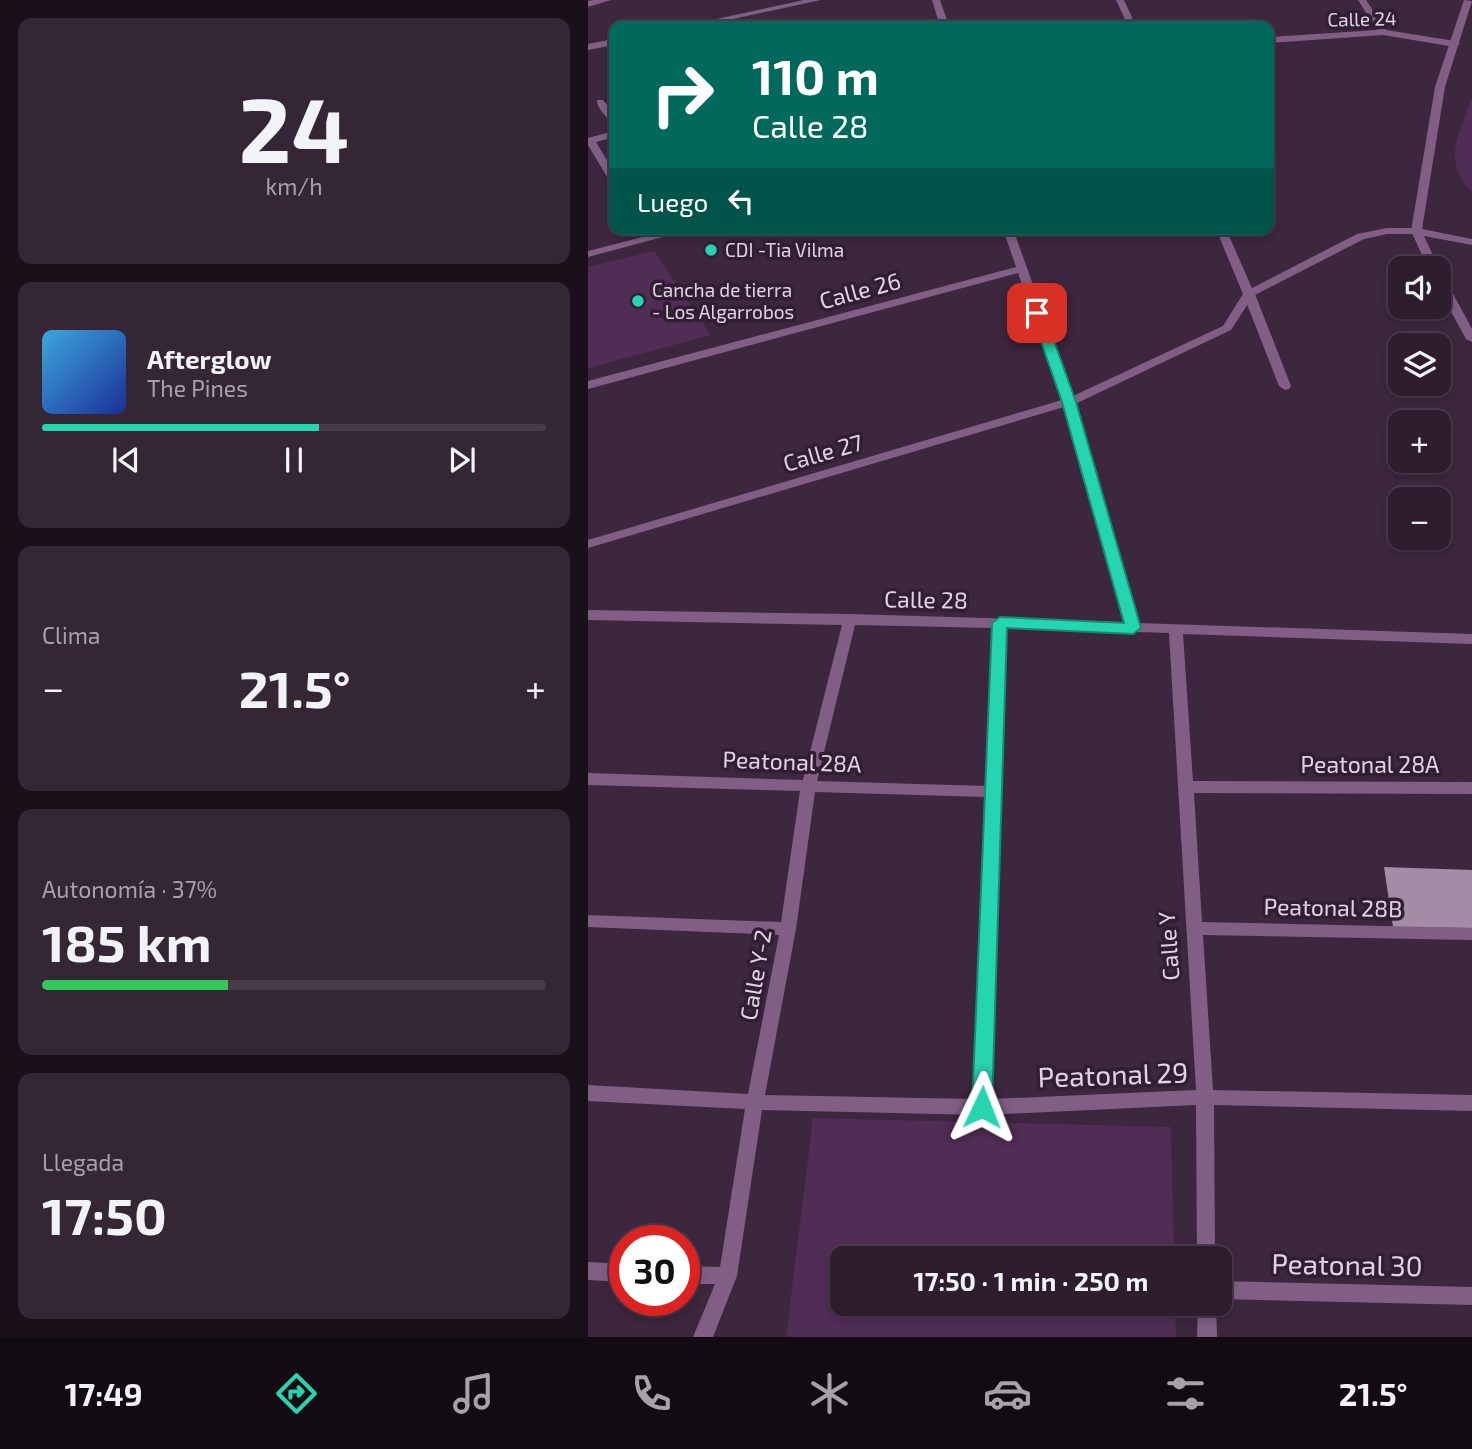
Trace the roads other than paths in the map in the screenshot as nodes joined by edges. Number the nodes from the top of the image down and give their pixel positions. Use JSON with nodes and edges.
{"nodes":[{"id":1,"x":607,"y":0,"type":"edge"},
{"id":2,"x":817,"y":0,"type":"edge"},
{"id":3,"x":936,"y":0,"type":"edge"},
{"id":4,"x":1120,"y":0,"type":"edge"},
{"id":5,"x":1362,"y":0,"type":"edge"},
{"id":6,"x":1468,"y":0,"type":"edge"},
{"id":7,"x":588,"y":4,"type":"edge"},
{"id":8,"x":714,"y":21,"type":"edge"},
{"id":9,"x":943,"y":21,"type":"edge"},
{"id":10,"x":1130,"y":21,"type":"edge"},
{"id":11,"x":1382,"y":32,"type":"junction"},
{"id":12,"x":1274,"y":40,"type":"edge"},
{"id":13,"x":609,"y":42,"type":"edge"},
{"id":14,"x":1455,"y":44,"type":"junction"},
{"id":15,"x":588,"y":47,"type":"edge"},
{"id":16,"x":600,"y":102,"type":"dead end"},
{"id":17,"x":609,"y":113,"type":"edge"},
{"id":18,"x":609,"y":136,"type":"edge"},
{"id":19,"x":589,"y":140,"type":"edge"},
{"id":20,"x":609,"y":172,"type":"edge"},
{"id":21,"x":1416,"y":231,"type":"junction"},
{"id":22,"x":643,"y":235,"type":"edge"},
{"id":23,"x":1010,"y":235,"type":"edge"},
{"id":24,"x":1224,"y":235,"type":"edge"},
{"id":25,"x":1472,"y":242,"type":"edge"},
{"id":26,"x":588,"y":254,"type":"edge"},
{"id":27,"x":1428,"y":256,"type":"edge"},
{"id":28,"x":1021,"y":269,"type":"junction"},
{"id":29,"x":1249,"y":293,"type":"junction"},
{"id":30,"x":1451,"y":301,"type":"edge"},
{"id":31,"x":1472,"y":339,"type":"edge"},
{"id":32,"x":588,"y":385,"type":"edge"},
{"id":33,"x":1285,"y":386,"type":"dead end"},
{"id":34,"x":1069,"y":402,"type":"junction"},
{"id":35,"x":588,"y":544,"type":"edge"},
{"id":36,"x":588,"y":615,"type":"edge"},
{"id":37,"x":850,"y":620,"type":"junction"},
{"id":38,"x":1000,"y":623,"type":"junction"},
{"id":39,"x":1133,"y":628,"type":"junction"},
{"id":40,"x":1175,"y":631,"type":"junction"},
{"id":41,"x":1472,"y":639,"type":"edge"},
{"id":42,"x":588,"y":779,"type":"edge"},
{"id":43,"x":809,"y":784,"type":"junction"},
{"id":44,"x":1184,"y":787,"type":"junction"},
{"id":45,"x":1472,"y":788,"type":"edge"},
{"id":46,"x":995,"y":792,"type":"junction"},
{"id":47,"x":588,"y":921,"type":"edge"},
{"id":48,"x":1192,"y":928,"type":"junction"},
{"id":49,"x":788,"y":929,"type":"junction"},
{"id":50,"x":1472,"y":934,"type":"edge"},
{"id":51,"x":588,"y":1093,"type":"edge"},
{"id":52,"x":1205,"y":1097,"type":"junction"},
{"id":53,"x":755,"y":1102,"type":"junction"},
{"id":54,"x":1472,"y":1102,"type":"edge"},
{"id":55,"x":982,"y":1107,"type":"junction"},
{"id":56,"x":1206,"y":1246,"type":"edge"},
{"id":57,"x":588,"y":1272,"type":"edge"},
{"id":58,"x":609,"y":1273,"type":"edge"},
{"id":59,"x":700,"y":1275,"type":"edge"},
{"id":60,"x":728,"y":1276,"type":"junction"},
{"id":61,"x":1232,"y":1290,"type":"edge"},
{"id":62,"x":1472,"y":1296,"type":"edge"},
{"id":63,"x":1207,"y":1316,"type":"edge"},
{"id":64,"x":703,"y":1337,"type":"edge"},
{"id":65,"x":1207,"y":1337,"type":"edge"}],
"edges":[{"from":1,"to":7,"type":"street"},
{"from":2,"to":8,"type":"street"},
{"from":3,"to":9,"type":"street"},
{"from":4,"to":10,"type":"street"},
{"from":5,"to":11,"type":"street"},
{"from":6,"to":14,"type":"street"},
{"from":11,"to":12,"type":"street","name":"Calle 24"},
{"from":11,"to":14,"type":"street","name":"Calle 24"},
{"from":13,"to":15,"type":"street"},
{"from":14,"to":21,"type":"street"},
{"from":16,"to":17,"type":"street"},
{"from":18,"to":19,"type":"street"},
{"from":19,"to":20,"type":"street"},
{"from":21,"to":25,"type":"street"},
{"from":21,"to":27,"type":"street"},
{"from":21,"to":29,"type":"street"},
{"from":22,"to":26,"type":"street"},
{"from":23,"to":28,"type":"street"},
{"from":24,"to":29,"type":"street"},
{"from":28,"to":32,"type":"street","name":"Calle 26"},
{"from":28,"to":34,"type":"street"},
{"from":29,"to":33,"type":"street"},
{"from":29,"to":34,"type":"street","name":"Calle 27"},
{"from":30,"to":31,"type":"street"},
{"from":34,"to":35,"type":"street","name":"Calle 27"},
{"from":34,"to":39,"type":"street"},
{"from":36,"to":37,"type":"street","name":"Calle 28"},
{"from":37,"to":38,"type":"street","name":"Calle 28"},
{"from":37,"to":43,"type":"street","name":"Calle Y-2"},
{"from":38,"to":39,"type":"street","name":"Calle 28"},
{"from":38,"to":46,"type":"street"},
{"from":39,"to":40,"type":"street","name":"Calle 28"},
{"from":40,"to":41,"type":"street","name":"Calle 28"},
{"from":40,"to":44,"type":"street","name":"Calle Y"},
{"from":42,"to":43,"type":"street","name":"Peatonal 28A"},
{"from":43,"to":46,"type":"street","name":"Peatonal 28A"},
{"from":43,"to":49,"type":"street","name":"Calle Y-2"},
{"from":44,"to":45,"type":"street","name":"Peatonal 28A"},
{"from":44,"to":48,"type":"street","name":"Calle Y"},
{"from":46,"to":55,"type":"street"},
{"from":47,"to":49,"type":"street"},
{"from":48,"to":50,"type":"street","name":"Peatonal 28B"},
{"from":48,"to":52,"type":"street","name":"Calle Y"},
{"from":49,"to":53,"type":"street","name":"Calle Y-2"},
{"from":51,"to":53,"type":"street","name":"Peatonal 29"},
{"from":52,"to":54,"type":"street","name":"Peatonal 29"},
{"from":52,"to":55,"type":"street","name":"Peatonal 29"},
{"from":52,"to":56,"type":"street","name":"Calle Y"},
{"from":53,"to":55,"type":"street","name":"Peatonal 29"},
{"from":53,"to":60,"type":"street","name":"Calle Y-2"},
{"from":57,"to":58,"type":"street"},
{"from":59,"to":60,"type":"street"},
{"from":60,"to":64,"type":"street","name":"Calle Y-2"},
{"from":61,"to":62,"type":"street","name":"Peatonal 30"},
{"from":63,"to":65,"type":"street"}]}
